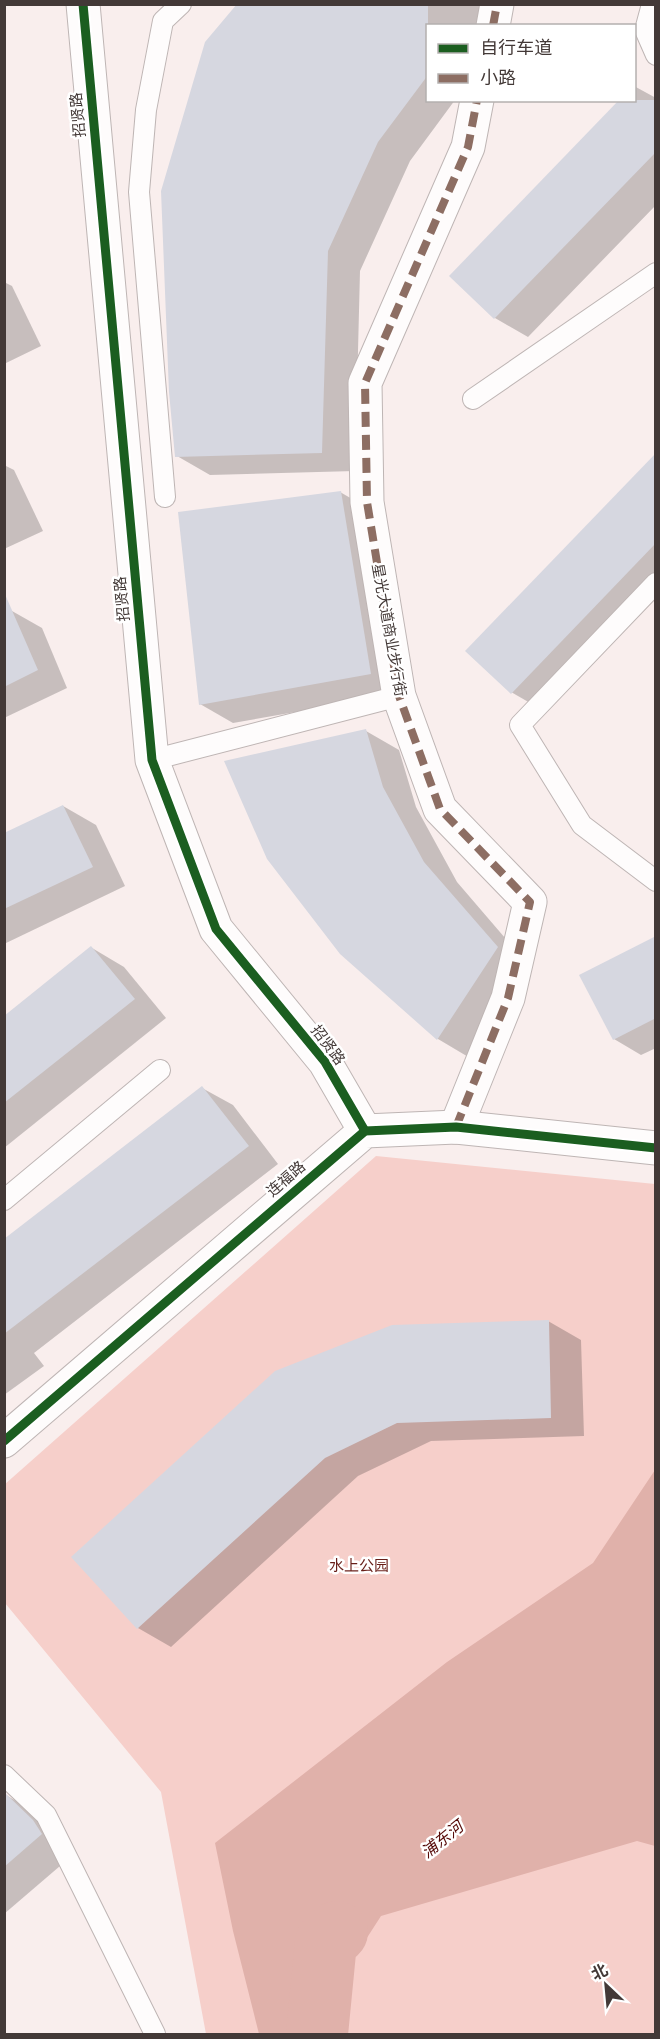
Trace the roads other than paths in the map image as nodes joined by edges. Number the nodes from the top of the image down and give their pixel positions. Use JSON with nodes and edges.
{"nodes":[{"id":1,"x":83,"y":4,"type":"edge"},
{"id":2,"x":181,"y":4,"type":"edge"},
{"id":3,"x":497,"y":4,"type":"edge"},
{"id":4,"x":652,"y":4,"type":"edge"},
{"id":5,"x":493,"y":24,"type":"edge"},
{"id":6,"x":656,"y":55,"type":"edge"},
{"id":7,"x":477,"y":102,"type":"edge"},
{"id":8,"x":656,"y":273,"type":"edge"},
{"id":9,"x":473,"y":399,"type":"dead end"},
{"id":10,"x":165,"y":497,"type":"dead end"},
{"id":11,"x":656,"y":583,"type":"edge"},
{"id":12,"x":399,"y":696,"type":"junction"},
{"id":13,"x":152,"y":760,"type":"junction"},
{"id":14,"x":656,"y":881,"type":"edge"},
{"id":15,"x":160,"y":1070,"type":"dead end"},
{"id":16,"x":456,"y":1127,"type":"junction"},
{"id":17,"x":365,"y":1131,"type":"junction"},
{"id":18,"x":656,"y":1148,"type":"edge"},
{"id":19,"x":4,"y":1200,"type":"edge"},
{"id":20,"x":4,"y":1441,"type":"edge"},
{"id":21,"x":4,"y":1775,"type":"edge"},
{"id":22,"x":155,"y":2034,"type":"edge"}],
"edges":[{"from":1,"to":13,"type":"street","name":"招贤路"},
{"from":2,"to":10,"type":"lane"},
{"from":3,"to":5,"type":"street"},
{"from":4,"to":6,"type":"lane"},
{"from":7,"to":12,"type":"street","name":"星光大道商业步行街"},
{"from":8,"to":9,"type":"lane"},
{"from":11,"to":14,"type":"lane"},
{"from":12,"to":13,"type":"lane"},
{"from":12,"to":16,"type":"street","name":"星光大道商业步行街"},
{"from":13,"to":17,"type":"street","name":"招贤路"},
{"from":15,"to":19,"type":"lane"},
{"from":16,"to":17,"type":"street"},
{"from":16,"to":18,"type":"street"},
{"from":17,"to":20,"type":"street","name":"连福路"},
{"from":21,"to":22,"type":"lane"}]}
